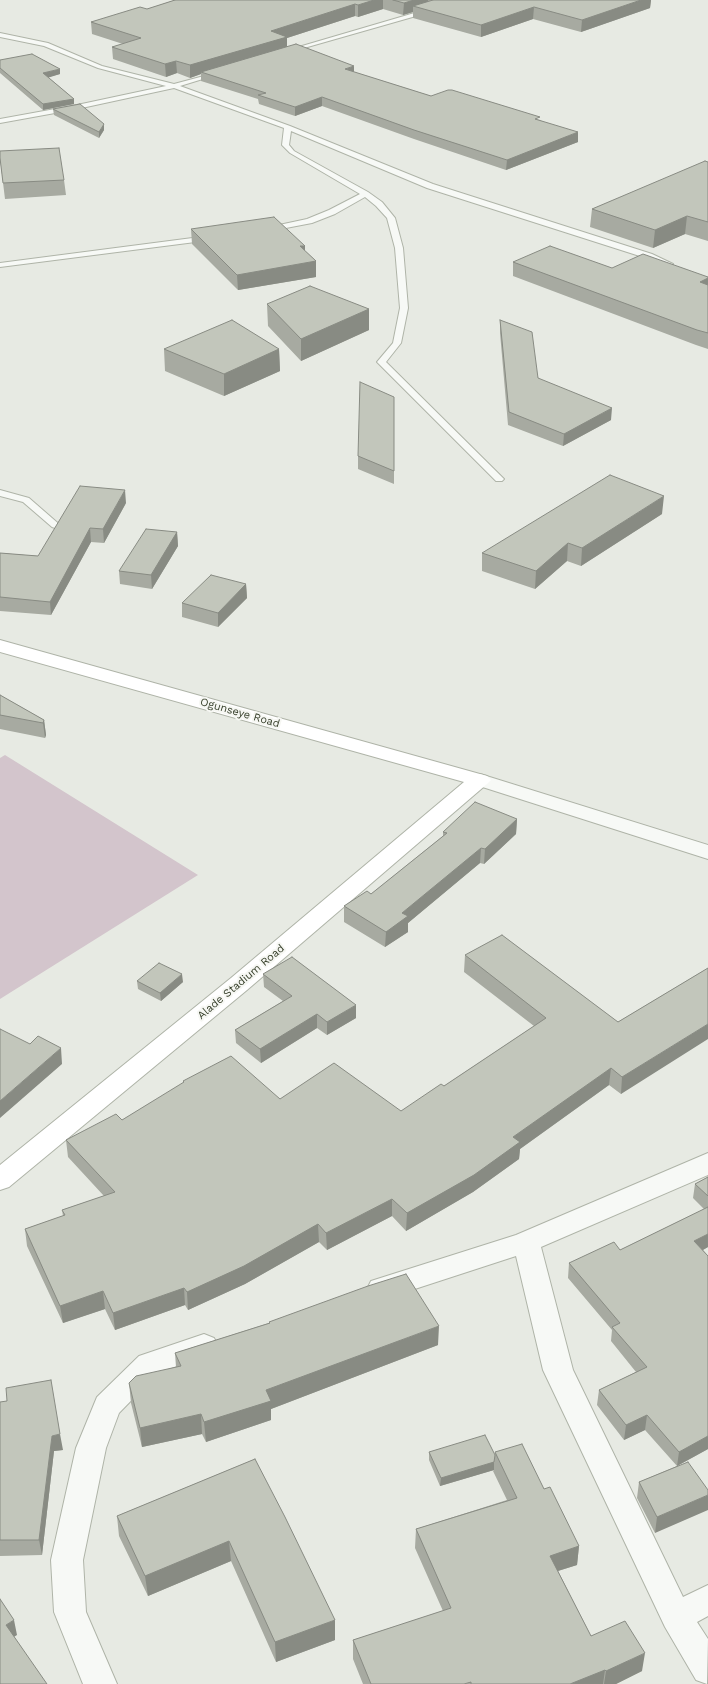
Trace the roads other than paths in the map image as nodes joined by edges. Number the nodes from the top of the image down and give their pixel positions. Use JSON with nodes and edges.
{"nodes":[{"id":1,"x":430,"y":10,"type":"edge"},
{"id":2,"x":0,"y":34,"type":"edge"},
{"id":3,"x":283,"y":52,"type":"edge"},
{"id":4,"x":226,"y":70,"type":"edge"},
{"id":5,"x":174,"y":86,"type":"junction"},
{"id":6,"x":0,"y":121,"type":"edge"},
{"id":7,"x":288,"y":127,"type":"junction"},
{"id":8,"x":365,"y":194,"type":"junction"},
{"id":9,"x":258,"y":231,"type":"edge"},
{"id":10,"x":219,"y":236,"type":"edge"},
{"id":11,"x":0,"y":265,"type":"edge"},
{"id":12,"x":678,"y":268,"type":"edge"},
{"id":13,"x":499,"y":479,"type":"dead end"},
{"id":14,"x":0,"y":493,"type":"edge"},
{"id":15,"x":55,"y":525,"type":"edge"},
{"id":16,"x":0,"y":646,"type":"edge"},
{"id":17,"x":480,"y":780,"type":"junction"},
{"id":18,"x":708,"y":852,"type":"edge"},
{"id":19,"x":708,"y":1163,"type":"edge"},
{"id":20,"x":0,"y":1180,"type":"edge"},
{"id":21,"x":526,"y":1242,"type":"junction"},
{"id":22,"x":360,"y":1296,"type":"edge"},
{"id":23,"x":225,"y":1340,"type":"edge"},
{"id":24,"x":708,"y":1599,"type":"edge"},
{"id":25,"x":676,"y":1617,"type":"junction"},
{"id":26,"x":708,"y":1669,"type":"edge"},
{"id":27,"x":100,"y":1684,"type":"edge"}],
"edges":[{"from":1,"to":3,"type":"lane"},
{"from":2,"to":5,"type":"lane"},
{"from":4,"to":5,"type":"lane"},
{"from":5,"to":6,"type":"lane"},
{"from":5,"to":7,"type":"lane"},
{"from":7,"to":8,"type":"lane"},
{"from":7,"to":12,"type":"lane"},
{"from":8,"to":9,"type":"lane"},
{"from":8,"to":13,"type":"lane"},
{"from":10,"to":11,"type":"lane"},
{"from":14,"to":15,"type":"lane"},
{"from":16,"to":17,"type":"street","name":"Ogunseye Road"},
{"from":17,"to":18,"type":"street"},
{"from":17,"to":20,"type":"street","name":"Alade Stadium Road"},
{"from":19,"to":21,"type":"street"},
{"from":21,"to":22,"type":"street"},
{"from":21,"to":25,"type":"street"},
{"from":23,"to":27,"type":"street"},
{"from":24,"to":25,"type":"street"},
{"from":25,"to":26,"type":"street"}]}
